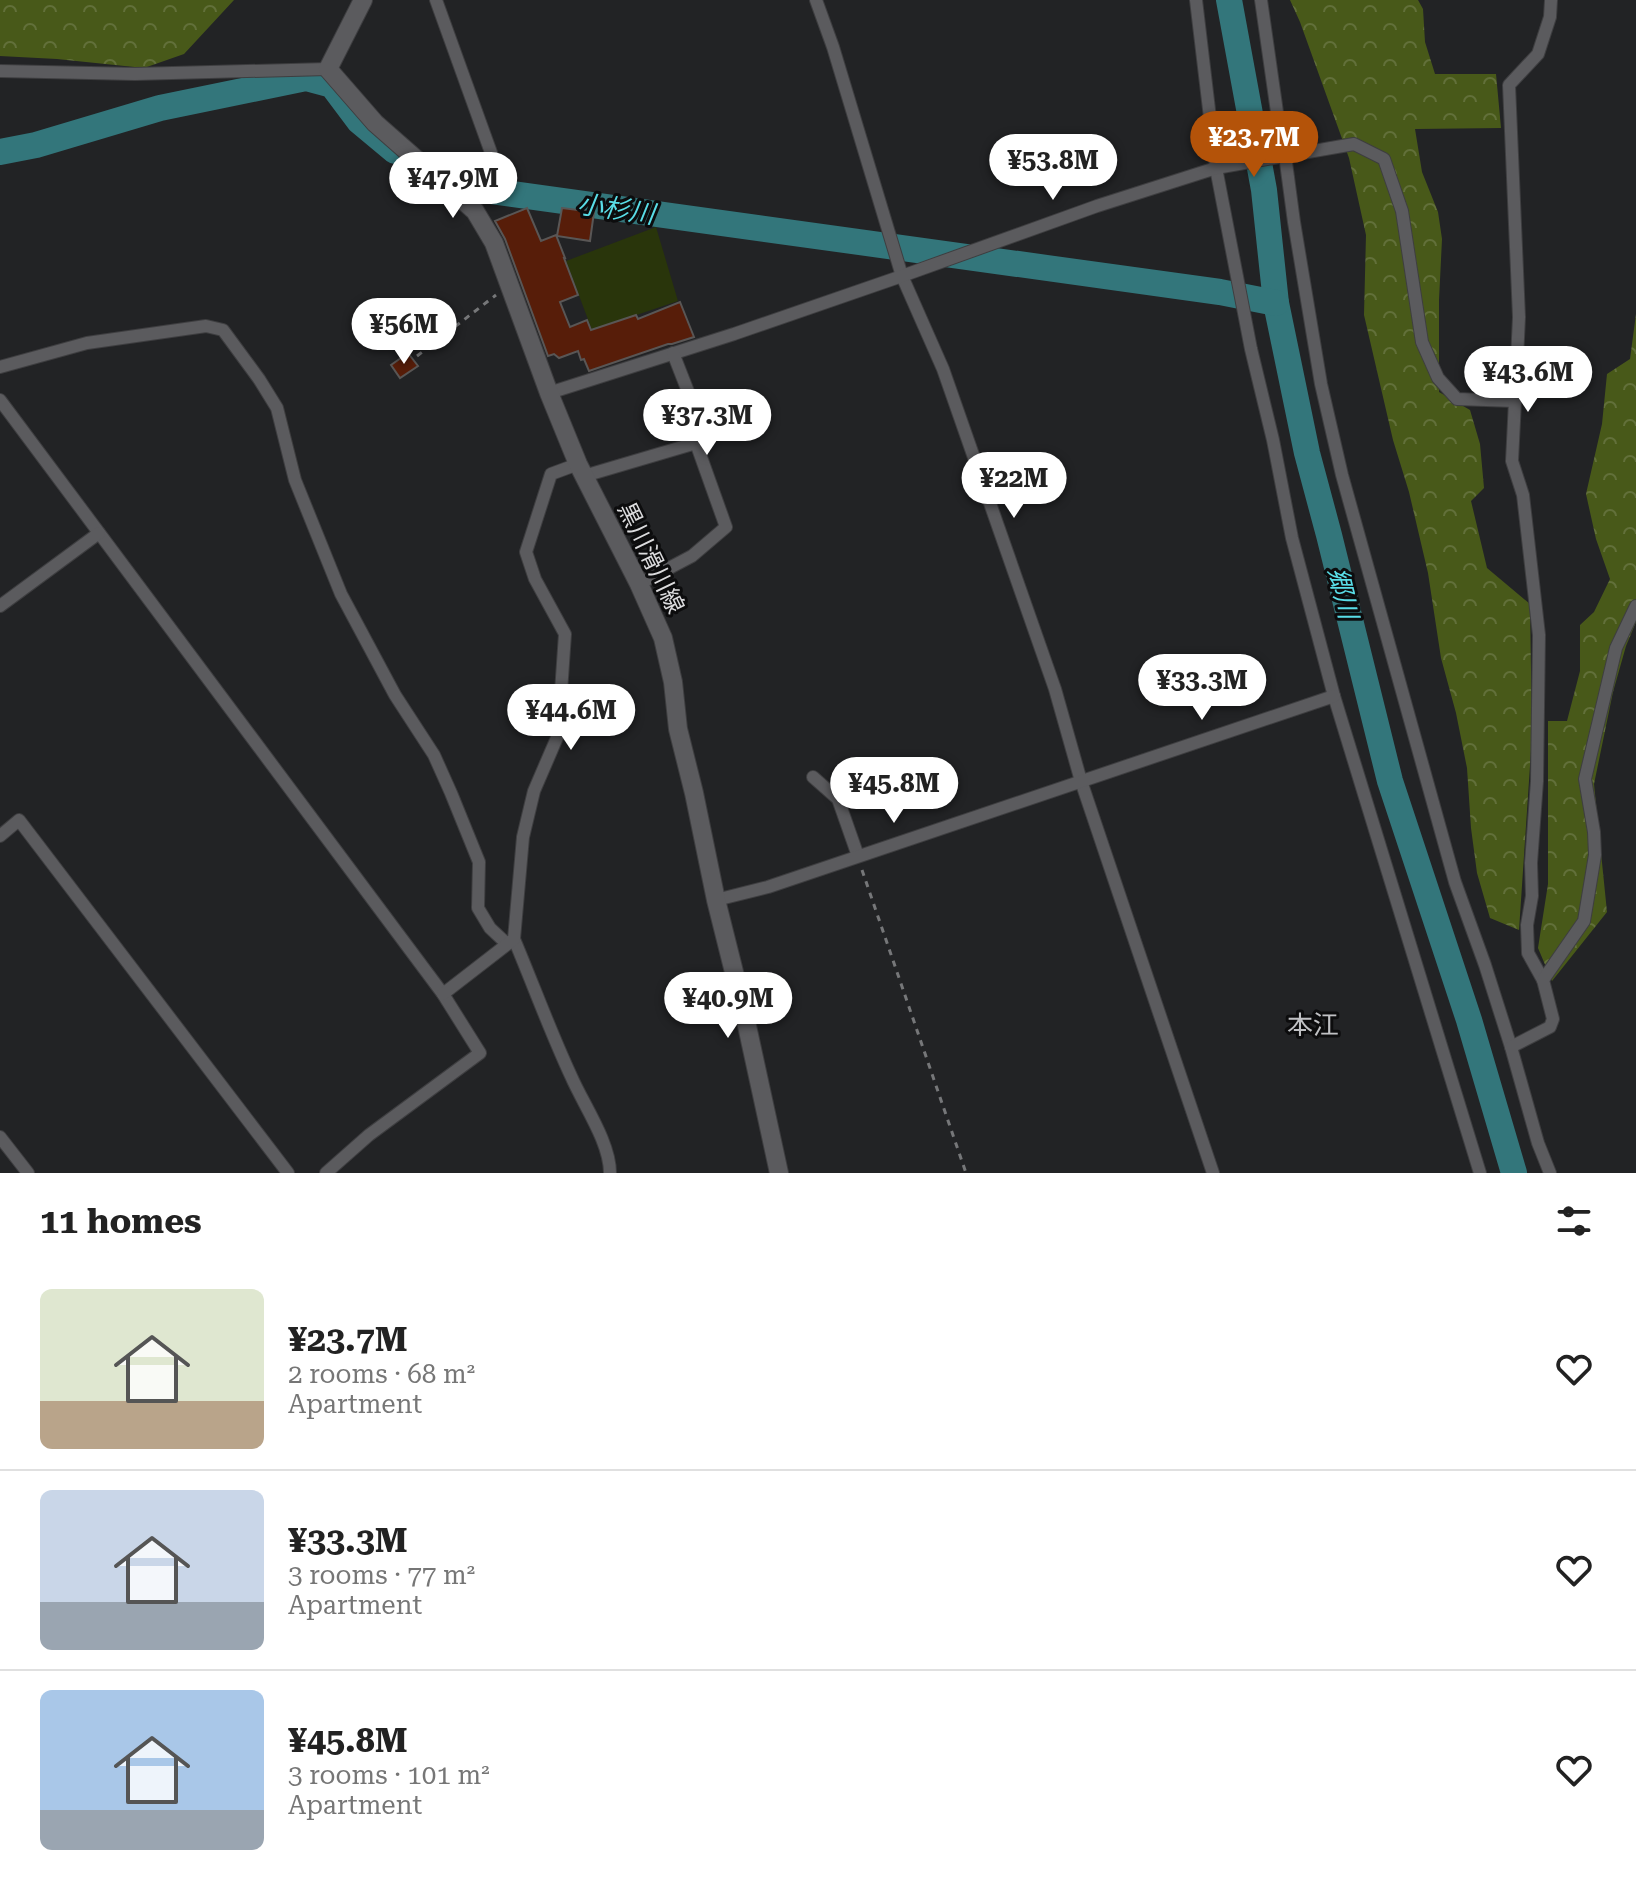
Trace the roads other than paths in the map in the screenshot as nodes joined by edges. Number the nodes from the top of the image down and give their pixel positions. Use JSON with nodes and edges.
{"nodes":[{"id":1,"x":363,"y":0,"type":"edge"},
{"id":2,"x":436,"y":0,"type":"edge"},
{"id":3,"x":816,"y":0,"type":"edge"},
{"id":4,"x":1196,"y":0,"type":"edge"},
{"id":5,"x":1261,"y":0,"type":"edge"},
{"id":6,"x":1551,"y":0,"type":"edge"},
{"id":7,"x":328,"y":69,"type":"junction"},
{"id":8,"x":0,"y":71,"type":"edge"},
{"id":9,"x":1285,"y":155,"type":"junction"},
{"id":10,"x":1216,"y":168,"type":"junction"},
{"id":11,"x":437,"y":178,"type":"junction"},
{"id":12,"x":902,"y":276,"type":"junction"},
{"id":13,"x":673,"y":353,"type":"junction"},
{"id":14,"x":0,"y":367,"type":"edge"},
{"id":15,"x":549,"y":393,"type":"junction"},
{"id":16,"x":0,"y":400,"type":"edge"},
{"id":17,"x":1515,"y":401,"type":"junction"},
{"id":18,"x":696,"y":443,"type":"junction"},
{"id":19,"x":581,"y":470,"type":"junction"},
{"id":20,"x":99,"y":533,"type":"junction"},
{"id":21,"x":639,"y":584,"type":"junction"},
{"id":22,"x":0,"y":606,"type":"edge"},
{"id":23,"x":1636,"y":606,"type":"edge"},
{"id":24,"x":1334,"y":696,"type":"junction"},
{"id":25,"x":813,"y":777,"type":"dead end"},
{"id":26,"x":1081,"y":781,"type":"junction"},
{"id":27,"x":0,"y":836,"type":"edge"},
{"id":28,"x":858,"y":856,"type":"junction"},
{"id":29,"x":716,"y":900,"type":"junction"},
{"id":30,"x":510,"y":941,"type":"junction"},
{"id":31,"x":1543,"y":980,"type":"junction"},
{"id":32,"x":443,"y":994,"type":"junction"},
{"id":33,"x":1511,"y":1047,"type":"junction"},
{"id":34,"x":0,"y":1137,"type":"edge"},
{"id":35,"x":28,"y":1173,"type":"edge"},
{"id":36,"x":288,"y":1173,"type":"edge"},
{"id":37,"x":326,"y":1173,"type":"edge"},
{"id":38,"x":610,"y":1173,"type":"edge"},
{"id":39,"x":779,"y":1173,"type":"edge"},
{"id":40,"x":1213,"y":1173,"type":"edge"},
{"id":41,"x":1480,"y":1173,"type":"edge"},
{"id":42,"x":1550,"y":1173,"type":"edge"}],
"edges":[{"from":1,"to":7,"type":"main road"},
{"from":2,"to":11,"type":"street"},
{"from":3,"to":12,"type":"street"},
{"from":4,"to":10,"type":"street"},
{"from":5,"to":9,"type":"street"},
{"from":6,"to":17,"type":"street"},
{"from":7,"to":8,"type":"street"},
{"from":7,"to":11,"type":"main road","name":"黒川滑川線"},
{"from":9,"to":10,"type":"street"},
{"from":9,"to":17,"type":"street"},
{"from":9,"to":33,"type":"street"},
{"from":10,"to":12,"type":"street"},
{"from":10,"to":24,"type":"street"},
{"from":11,"to":15,"type":"main road","name":"黒川滑川線"},
{"from":12,"to":13,"type":"street"},
{"from":12,"to":26,"type":"street"},
{"from":13,"to":15,"type":"street"},
{"from":13,"to":18,"type":"street"},
{"from":14,"to":30,"type":"street"},
{"from":15,"to":19,"type":"main road","name":"黒川滑川線"},
{"from":16,"to":20,"type":"street"},
{"from":17,"to":31,"type":"street"},
{"from":18,"to":19,"type":"street"},
{"from":18,"to":21,"type":"street"},
{"from":19,"to":21,"type":"main road","name":"黒川滑川線"},
{"from":19,"to":30,"type":"street"},
{"from":20,"to":22,"type":"street"},
{"from":20,"to":32,"type":"street"},
{"from":21,"to":29,"type":"main road","name":"黒川滑川線"},
{"from":23,"to":31,"type":"street"},
{"from":24,"to":26,"type":"street"},
{"from":24,"to":41,"type":"street"},
{"from":25,"to":28,"type":"street"},
{"from":26,"to":28,"type":"street"},
{"from":26,"to":40,"type":"street"},
{"from":27,"to":36,"type":"street"},
{"from":28,"to":29,"type":"street"},
{"from":29,"to":39,"type":"main road","name":"黒川滑川線"},
{"from":30,"to":32,"type":"street"},
{"from":30,"to":38,"type":"street"},
{"from":31,"to":33,"type":"street"},
{"from":32,"to":37,"type":"street"},
{"from":33,"to":42,"type":"street"},
{"from":34,"to":35,"type":"street"}]}
